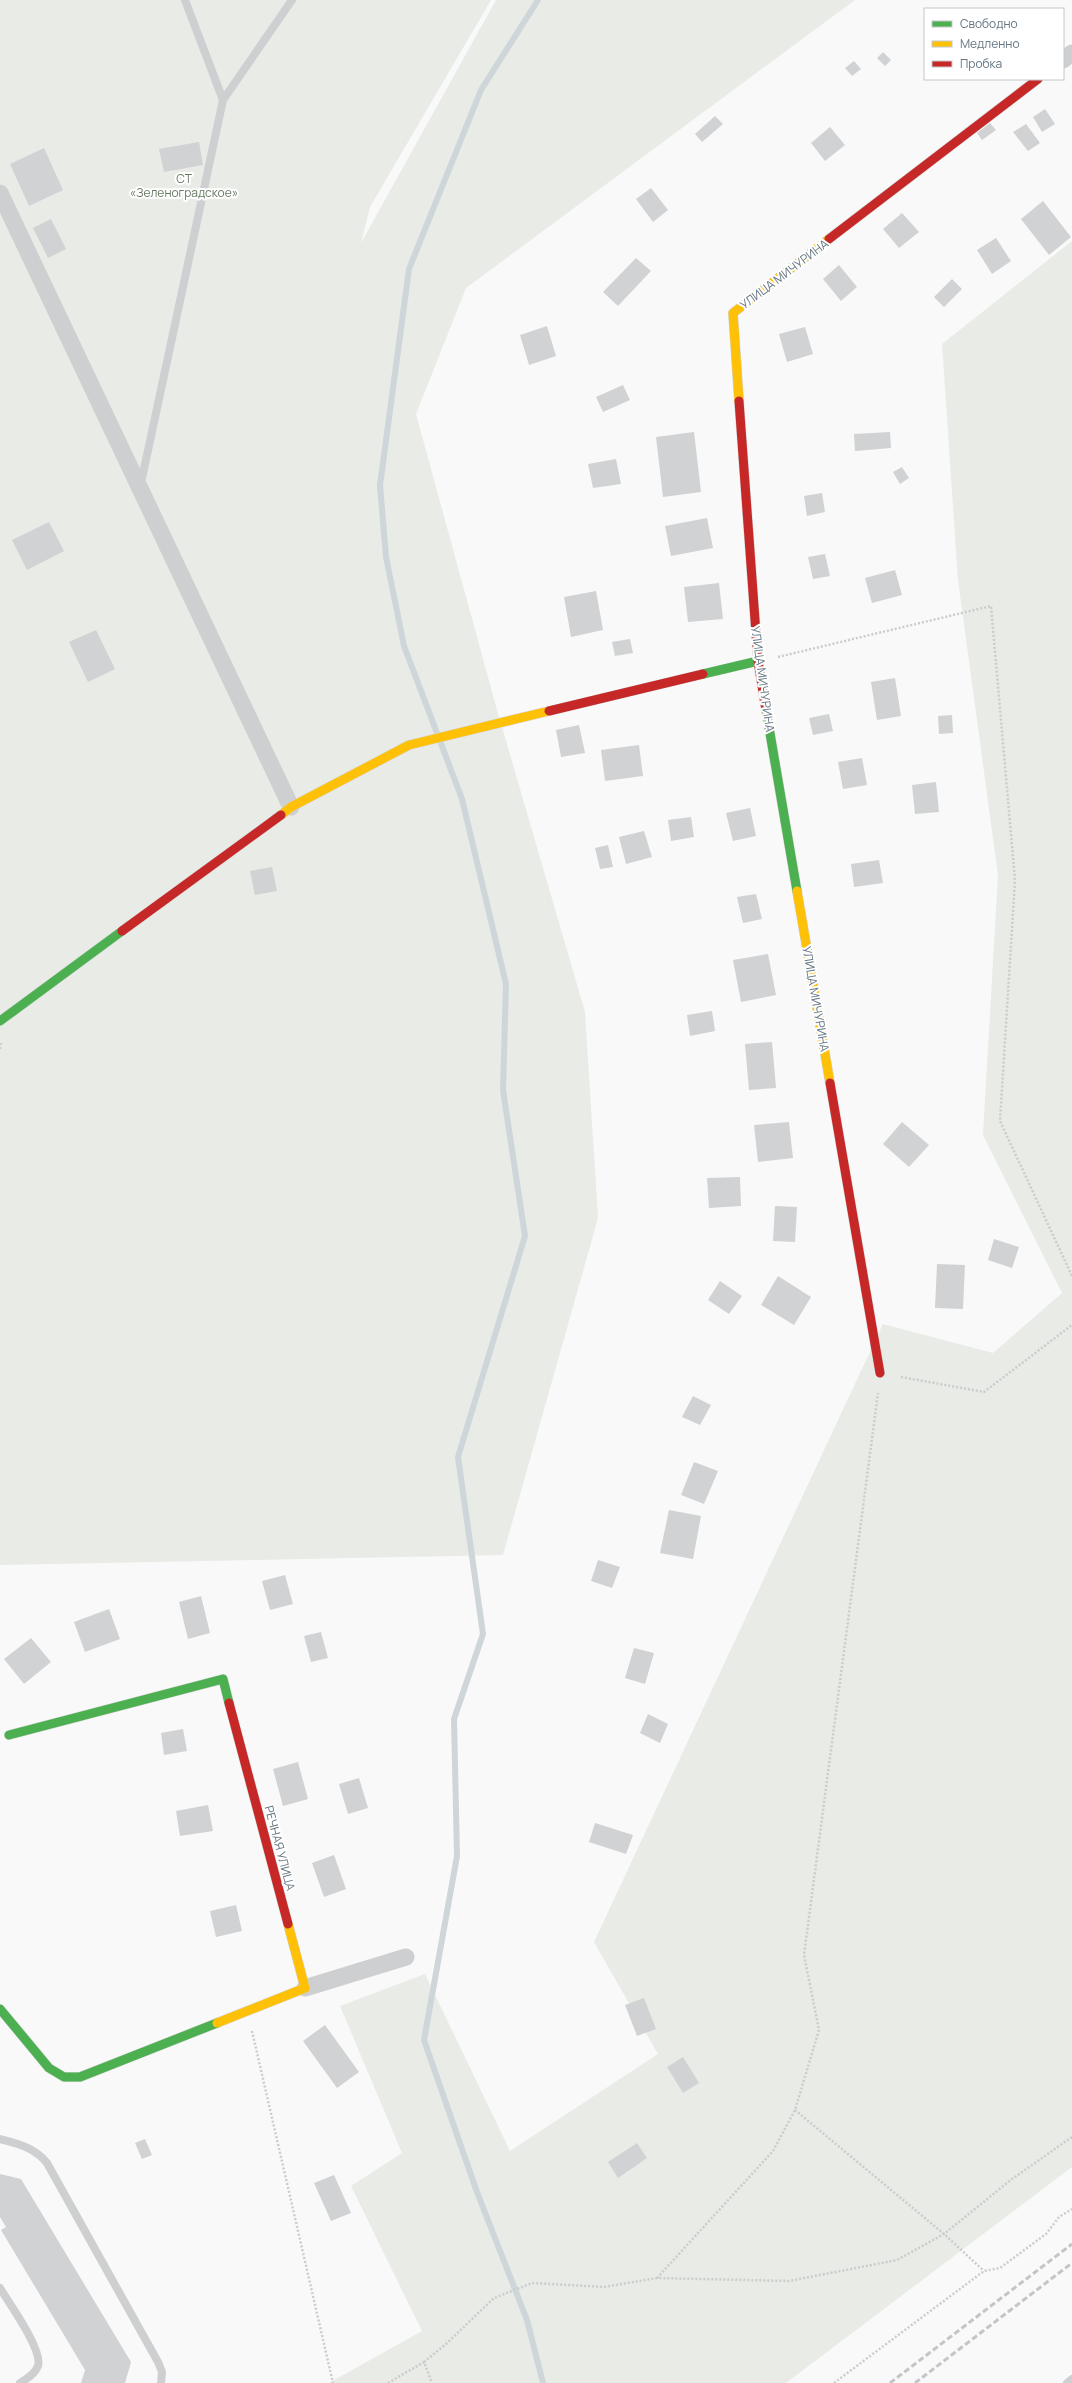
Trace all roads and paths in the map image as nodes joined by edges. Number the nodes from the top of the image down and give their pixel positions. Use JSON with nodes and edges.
{"nodes":[{"id":1,"x":185,"y":0,"type":"edge"},
{"id":2,"x":292,"y":0,"type":"edge"},
{"id":3,"x":1072,"y":53,"type":"edge"},
{"id":4,"x":1064,"y":59,"type":"edge"},
{"id":5,"x":1037,"y":80,"type":"edge"},
{"id":6,"x":223,"y":100,"type":"junction"},
{"id":7,"x":0,"y":193,"type":"edge"},
{"id":8,"x":140,"y":487,"type":"junction"},
{"id":9,"x":758,"y":661,"type":"junction"},
{"id":10,"x":291,"y":807,"type":"junction"},
{"id":11,"x":0,"y":1021,"type":"edge"},
{"id":12,"x":1072,"y":1276,"type":"edge"},
{"id":13,"x":1072,"y":1325,"type":"edge"},
{"id":14,"x":880,"y":1373,"type":"junction"},
{"id":15,"x":9,"y":1735,"type":"dead end"},
{"id":16,"x":406,"y":1958,"type":"dead end"},
{"id":17,"x":305,"y":1988,"type":"junction"},
{"id":18,"x":0,"y":2009,"type":"edge"},
{"id":19,"x":247,"y":2010,"type":"junction"},
{"id":20,"x":795,"y":2110,"type":"junction"},
{"id":21,"x":1072,"y":2137,"type":"edge"},
{"id":22,"x":0,"y":2139,"type":"edge"},
{"id":23,"x":1072,"y":2209,"type":"edge"},
{"id":24,"x":944,"y":2234,"type":"junction"},
{"id":25,"x":984,"y":2271,"type":"junction"},
{"id":26,"x":657,"y":2278,"type":"junction"},
{"id":27,"x":0,"y":2288,"type":"edge"},
{"id":28,"x":424,"y":2362,"type":"junction"},
{"id":29,"x":1072,"y":2379,"type":"edge"},
{"id":30,"x":20,"y":2383,"type":"edge"},
{"id":31,"x":161,"y":2383,"type":"edge"},
{"id":32,"x":333,"y":2383,"type":"edge"},
{"id":33,"x":388,"y":2383,"type":"edge"},
{"id":34,"x":432,"y":2383,"type":"edge"},
{"id":35,"x":834,"y":2383,"type":"edge"},
{"id":36,"x":1067,"y":2383,"type":"edge"}],
"edges":[{"from":1,"to":6,"type":"lane"},
{"from":2,"to":6,"type":"lane"},
{"from":3,"to":4,"type":"street"},
{"from":5,"to":9,"type":"street","name":"УЛИЦА МИЧУРИНА"},
{"from":6,"to":8,"type":"lane"},
{"from":7,"to":8,"type":"street"},
{"from":8,"to":10,"type":"street"},
{"from":9,"to":10,"type":"street"},
{"from":9,"to":12,"type":"path"},
{"from":9,"to":14,"type":"street","name":"УЛИЦА МИЧУРИНА"},
{"from":10,"to":11,"type":"street"},
{"from":13,"to":14,"type":"path"},
{"from":14,"to":20,"type":"path"},
{"from":15,"to":17,"type":"street","name":"РЕЧНАЯ УЛИЦА"},
{"from":16,"to":17,"type":"street"},
{"from":17,"to":19,"type":"street"},
{"from":18,"to":19,"type":"street"},
{"from":19,"to":32,"type":"path"},
{"from":20,"to":24,"type":"path"},
{"from":20,"to":26,"type":"path"},
{"from":21,"to":24,"type":"path"},
{"from":22,"to":31,"type":"lane"},
{"from":23,"to":25,"type":"path"},
{"from":24,"to":25,"type":"path"},
{"from":24,"to":26,"type":"path"},
{"from":25,"to":35,"type":"path"},
{"from":26,"to":28,"type":"path"},
{"from":27,"to":30,"type":"lane"},
{"from":28,"to":33,"type":"path"},
{"from":28,"to":34,"type":"path"},
{"from":29,"to":36,"type":"lane"}]}
